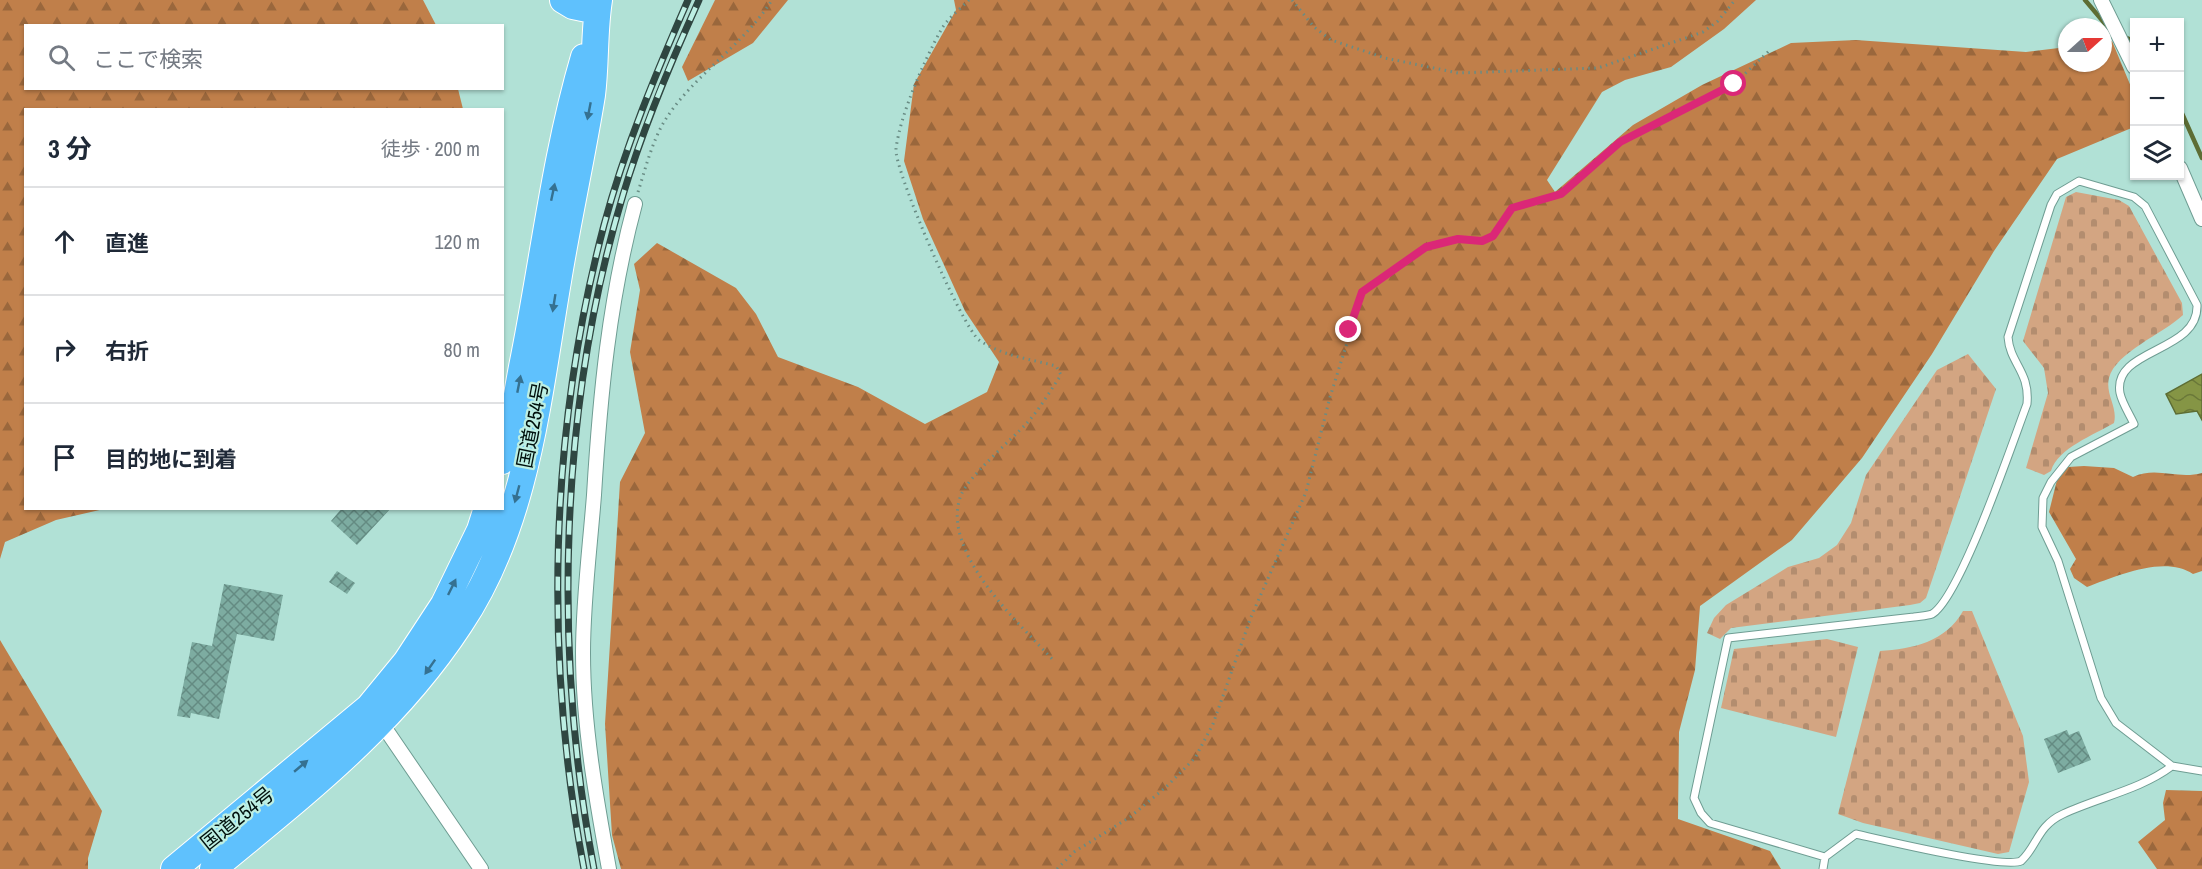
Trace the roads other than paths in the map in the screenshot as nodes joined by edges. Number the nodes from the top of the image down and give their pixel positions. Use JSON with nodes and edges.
{"nodes":[{"id":1,"x":563,"y":0,"type":"edge"},
{"id":2,"x":2101,"y":0,"type":"edge"},
{"id":3,"x":598,"y":5,"type":"edge"},
{"id":4,"x":2130,"y":59,"type":"edge"},
{"id":5,"x":2184,"y":177,"type":"edge"},
{"id":6,"x":635,"y":204,"type":"road end"},
{"id":7,"x":2202,"y":219,"type":"edge"},
{"id":8,"x":504,"y":451,"type":"edge"},
{"id":9,"x":486,"y":510,"type":"edge"},
{"id":10,"x":375,"y":716,"type":"junction"},
{"id":11,"x":2172,"y":766,"type":"junction"},
{"id":12,"x":2202,"y":771,"type":"edge"},
{"id":13,"x":1825,"y":857,"type":"junction"},
{"id":14,"x":174,"y":869,"type":"edge"},
{"id":15,"x":213,"y":869,"type":"edge"},
{"id":16,"x":481,"y":869,"type":"edge"},
{"id":17,"x":609,"y":869,"type":"edge"},
{"id":18,"x":1823,"y":869,"type":"edge"}],
"edges":[{"from":1,"to":3,"type":"highway"},
{"from":2,"to":4,"type":"street"},
{"from":8,"to":3,"type":"highway","name":"国道254号","one_way":true},
{"from":3,"to":10,"type":"highway","name":"国道254号","one_way":true},
{"from":5,"to":7,"type":"street"},
{"from":6,"to":17,"type":"street"},
{"from":10,"to":9,"type":"highway","name":"国道254号","one_way":true},
{"from":14,"to":10,"type":"highway","name":"国道254号","one_way":true},
{"from":10,"to":15,"type":"highway","name":"国道254号"},
{"from":10,"to":16,"type":"street"},
{"from":11,"to":12,"type":"lane"},
{"from":11,"to":13,"type":"lane"},
{"from":11,"to":13,"type":"lane"},
{"from":13,"to":18,"type":"lane"}]}
